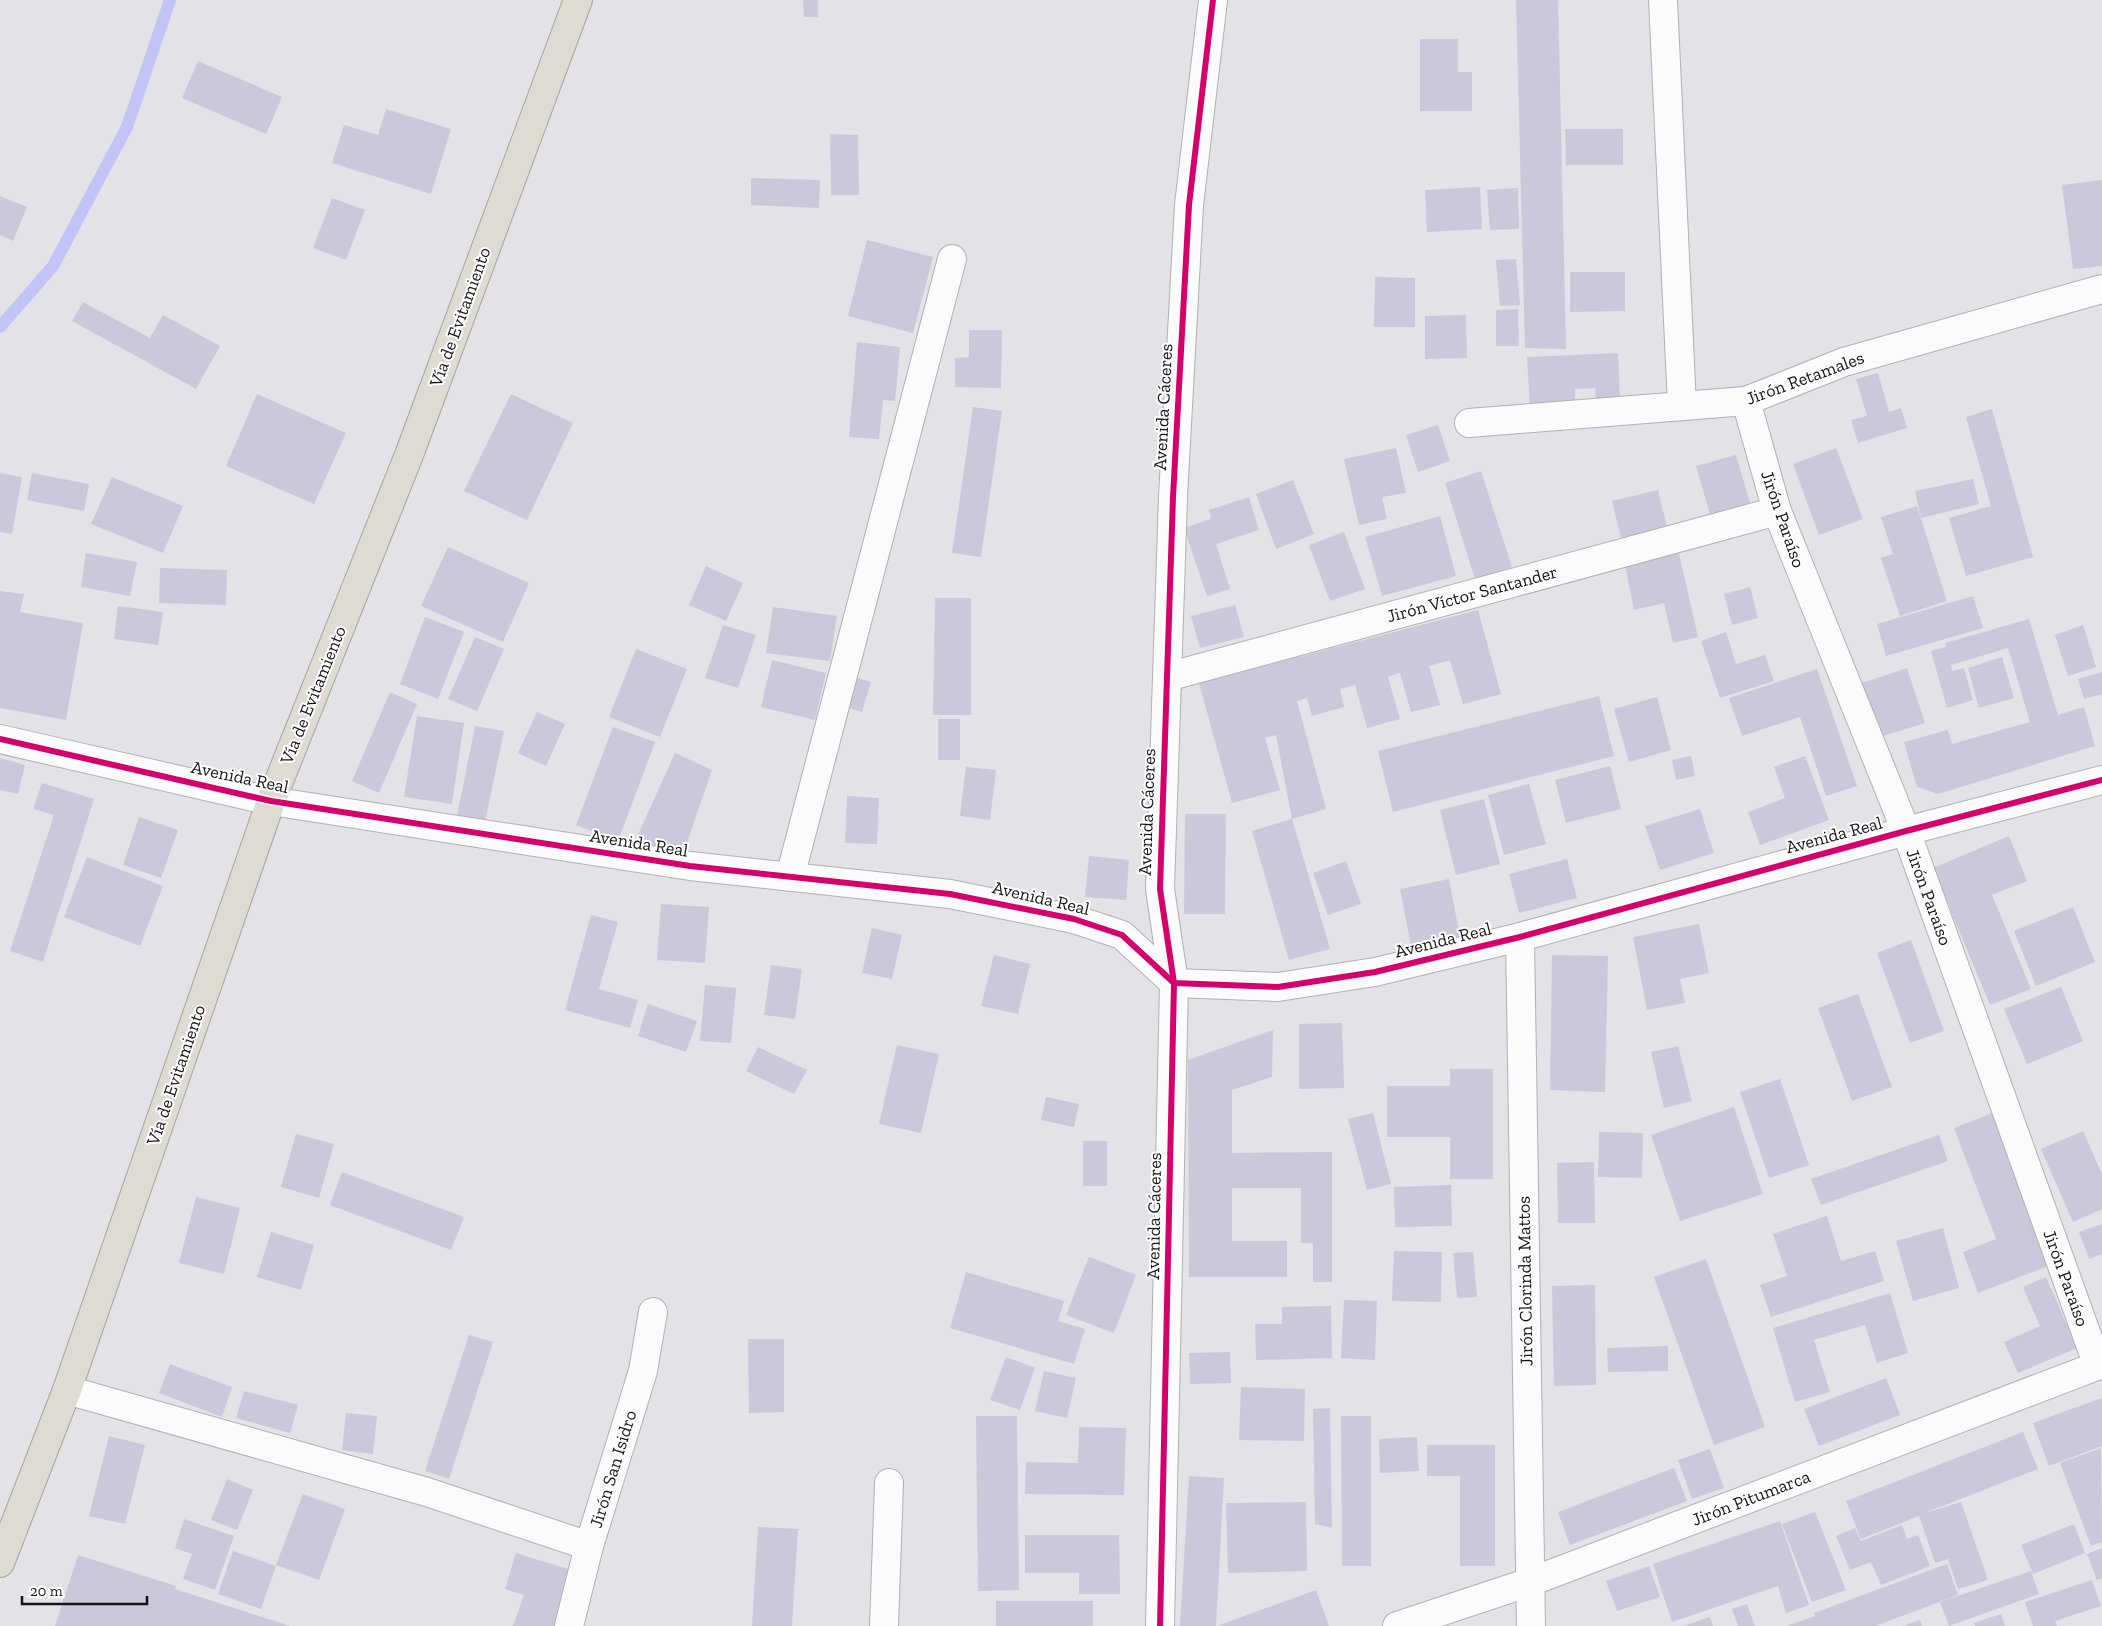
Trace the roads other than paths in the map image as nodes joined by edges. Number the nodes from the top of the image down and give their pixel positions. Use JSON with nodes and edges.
{"nodes":[{"id":1,"x":578,"y":0,"type":"edge"},
{"id":2,"x":1213,"y":0,"type":"edge"},
{"id":3,"x":1663,"y":0,"type":"edge"},
{"id":4,"x":952,"y":259,"type":"dead end"},
{"id":5,"x":2102,"y":289,"type":"edge"},
{"id":6,"x":1746,"y":401,"type":"junction"},
{"id":7,"x":1682,"y":406,"type":"junction"},
{"id":8,"x":1469,"y":423,"type":"dead end"},
{"id":9,"x":1777,"y":511,"type":"junction"},
{"id":10,"x":1167,"y":677,"type":"junction"},
{"id":11,"x":0,"y":739,"type":"edge"},
{"id":12,"x":2102,"y":780,"type":"edge"},
{"id":13,"x":271,"y":800,"type":"junction"},
{"id":14,"x":1906,"y":831,"type":"junction"},
{"id":15,"x":790,"y":877,"type":"junction"},
{"id":16,"x":1520,"y":937,"type":"junction"},
{"id":17,"x":1174,"y":983,"type":"junction"},
{"id":18,"x":653,"y":1312,"type":"dead end"},
{"id":19,"x":2100,"y":1365,"type":"edge"},
{"id":20,"x":67,"y":1390,"type":"junction"},
{"id":21,"x":889,"y":1483,"type":"dead end"},
{"id":22,"x":589,"y":1546,"type":"junction"},
{"id":23,"x":0,"y":1563,"type":"edge"},
{"id":24,"x":1530,"y":1582,"type":"junction"},
{"id":25,"x":568,"y":1626,"type":"edge"},
{"id":26,"x":884,"y":1626,"type":"edge"},
{"id":27,"x":1160,"y":1626,"type":"edge"},
{"id":28,"x":1397,"y":1626,"type":"edge"},
{"id":29,"x":1531,"y":1626,"type":"edge"}],
"edges":[{"from":1,"to":13,"type":"highway","name":"Vía de Evitamiento"},
{"from":2,"to":10,"type":"street","name":"Avenida Cáceres"},
{"from":3,"to":7,"type":"street"},
{"from":4,"to":15,"type":"street"},
{"from":5,"to":6,"type":"street","name":"Jirón Retamales"},
{"from":6,"to":7,"type":"street","name":"Jirón Retamales"},
{"from":6,"to":9,"type":"street","name":"Jirón Paraíso"},
{"from":7,"to":8,"type":"street","name":"Jirón Retamales"},
{"from":9,"to":10,"type":"street","name":"Jirón Víctor Santander"},
{"from":9,"to":14,"type":"street","name":"Jirón Paraíso"},
{"from":10,"to":17,"type":"street","name":"Avenida Cáceres"},
{"from":11,"to":13,"type":"street","name":"Avenida Real"},
{"from":12,"to":14,"type":"street","name":"Avenida Real"},
{"from":13,"to":15,"type":"street","name":"Avenida Real"},
{"from":13,"to":20,"type":"highway","name":"Vía de Evitamiento"},
{"from":14,"to":16,"type":"street","name":"Avenida Real"},
{"from":14,"to":19,"type":"street","name":"Jirón Paraíso"},
{"from":15,"to":17,"type":"street","name":"Avenida Real"},
{"from":16,"to":17,"type":"street","name":"Avenida Real"},
{"from":16,"to":24,"type":"street","name":"Jirón Clorinda Mattos"},
{"from":17,"to":27,"type":"street","name":"Avenida Cáceres"},
{"from":18,"to":22,"type":"street","name":"Jirón San Isidro"},
{"from":19,"to":24,"type":"street","name":"Jirón Pitumarca"},
{"from":20,"to":22,"type":"street"},
{"from":20,"to":23,"type":"highway","name":"Vía de Evitamiento"},
{"from":21,"to":26,"type":"street"},
{"from":22,"to":25,"type":"street","name":"Jirón San Isidro"},
{"from":24,"to":28,"type":"street","name":"Jirón Pitumarca"},
{"from":24,"to":29,"type":"street","name":"Jirón Clorinda Mattos"}]}
